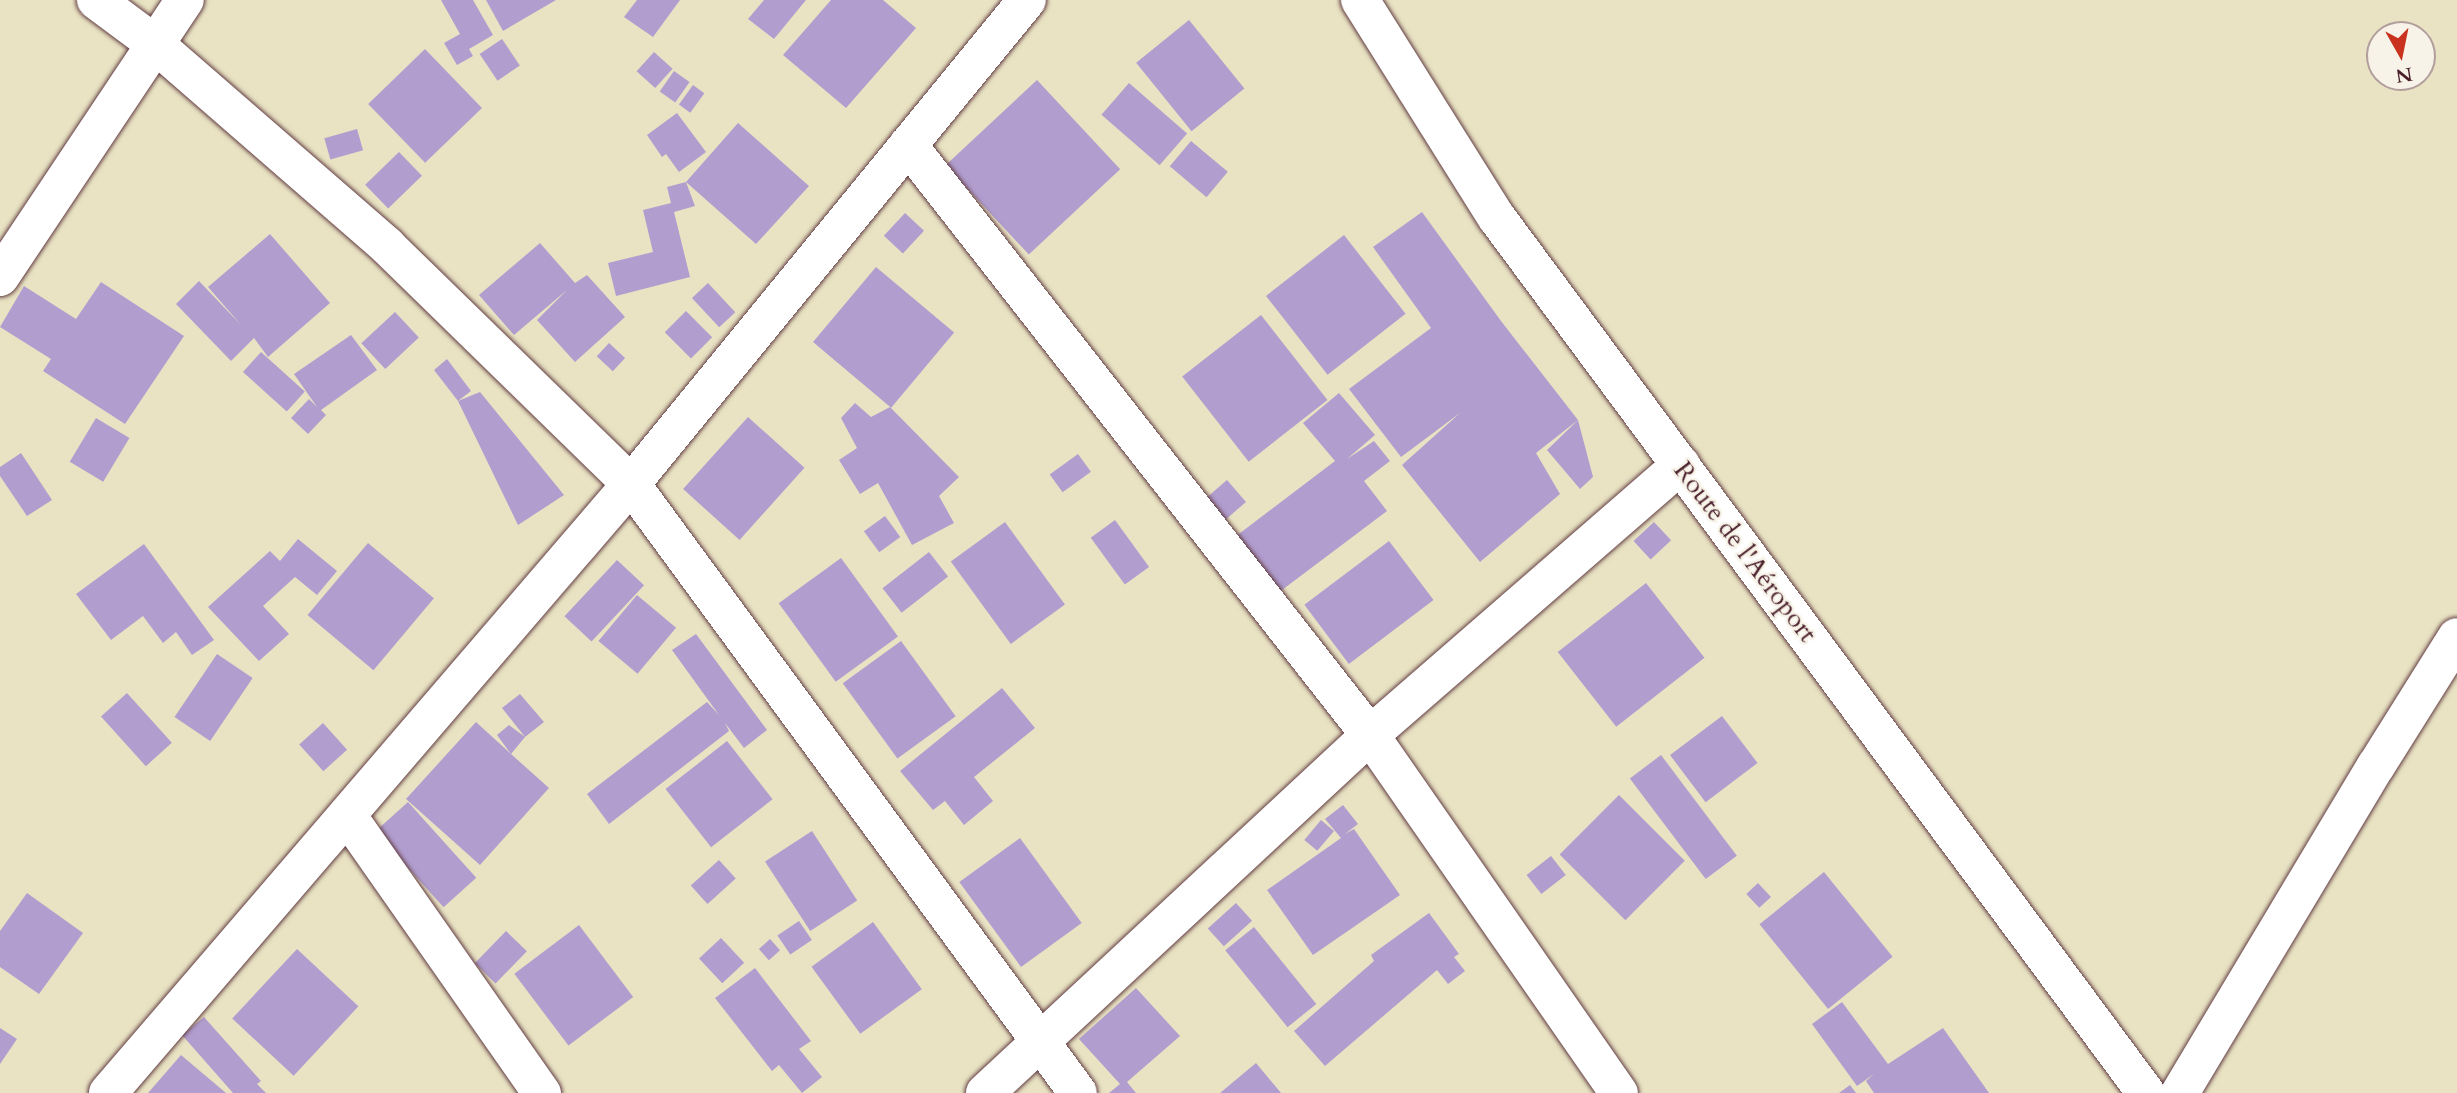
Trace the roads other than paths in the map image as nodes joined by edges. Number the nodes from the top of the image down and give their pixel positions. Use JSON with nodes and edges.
{"nodes":[{"id":1,"x":96,"y":0,"type":"edge"},
{"id":2,"x":185,"y":0,"type":"edge"},
{"id":3,"x":1027,"y":0,"type":"edge"},
{"id":4,"x":1360,"y":0,"type":"edge"},
{"id":5,"x":155,"y":44,"type":"junction"},
{"id":6,"x":908,"y":145,"type":"junction"},
{"id":7,"x":0,"y":277,"type":"edge"},
{"id":8,"x":1681,"y":465,"type":"junction"},
{"id":9,"x":631,"y":484,"type":"junction"},
{"id":10,"x":2457,"y":637,"type":"edge"},
{"id":11,"x":1370,"y":735,"type":"junction"},
{"id":12,"x":347,"y":815,"type":"junction"},
{"id":13,"x":1042,"y":1042,"type":"junction"},
{"id":14,"x":108,"y":1093,"type":"edge"},
{"id":15,"x":542,"y":1093,"type":"edge"},
{"id":16,"x":985,"y":1093,"type":"edge"},
{"id":17,"x":1078,"y":1093,"type":"edge"},
{"id":18,"x":1619,"y":1093,"type":"edge"},
{"id":19,"x":2146,"y":1093,"type":"edge"},
{"id":20,"x":2180,"y":1093,"type":"edge"}],
"edges":[{"from":1,"to":5,"type":"street"},
{"from":2,"to":5,"type":"street"},
{"from":3,"to":6,"type":"street"},
{"from":4,"to":8,"type":"street","name":"Route de l'Aéroport"},
{"from":5,"to":7,"type":"street"},
{"from":5,"to":9,"type":"street"},
{"from":6,"to":9,"type":"street"},
{"from":6,"to":11,"type":"street"},
{"from":8,"to":11,"type":"street"},
{"from":8,"to":19,"type":"street","name":"Route de l'Aéroport"},
{"from":9,"to":12,"type":"street"},
{"from":9,"to":13,"type":"street"},
{"from":10,"to":20,"type":"street"},
{"from":11,"to":13,"type":"street"},
{"from":11,"to":18,"type":"street"},
{"from":12,"to":14,"type":"street"},
{"from":12,"to":15,"type":"street"},
{"from":13,"to":16,"type":"street"},
{"from":13,"to":17,"type":"street"}]}
